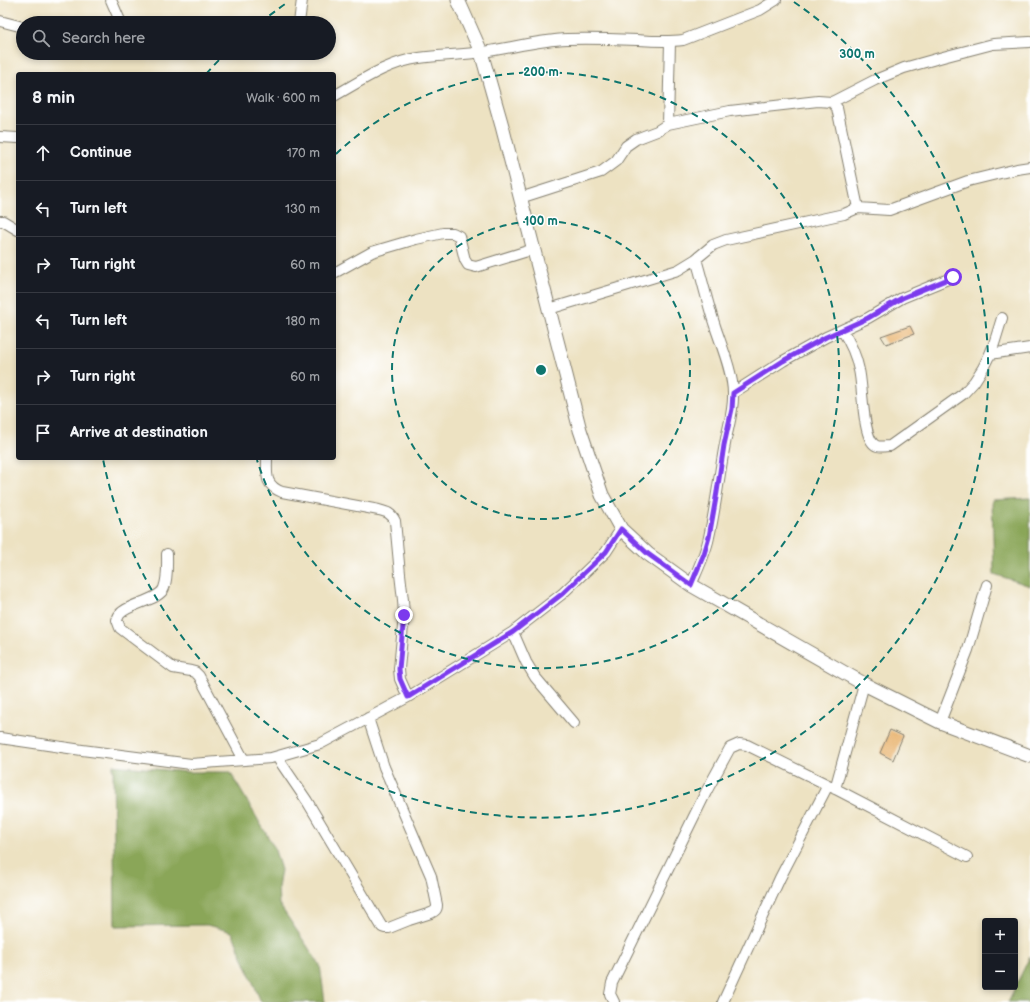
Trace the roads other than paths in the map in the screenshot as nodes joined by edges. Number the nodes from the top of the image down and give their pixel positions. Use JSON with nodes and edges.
{"nodes":[{"id":1,"x":111,"y":0,"type":"edge"},
{"id":2,"x":302,"y":0,"type":"edge"},
{"id":3,"x":458,"y":0,"type":"edge"},
{"id":4,"x":776,"y":0,"type":"edge"},
{"id":5,"x":118,"y":16,"type":"edge"},
{"id":6,"x":301,"y":16,"type":"edge"},
{"id":7,"x":0,"y":21,"type":"edge"},
{"id":8,"x":16,"y":25,"type":"edge"},
{"id":9,"x":670,"y":42,"type":"junction"},
{"id":10,"x":1030,"y":42,"type":"edge"},
{"id":11,"x":481,"y":52,"type":"junction"},
{"id":12,"x":336,"y":95,"type":"edge"},
{"id":13,"x":832,"y":102,"type":"junction"},
{"id":14,"x":668,"y":124,"type":"junction"},
{"id":15,"x":0,"y":137,"type":"edge"},
{"id":16,"x":16,"y":138,"type":"edge"},
{"id":17,"x":1030,"y":167,"type":"edge"},
{"id":18,"x":520,"y":198,"type":"junction"},
{"id":19,"x":858,"y":208,"type":"junction"},
{"id":20,"x":0,"y":221,"type":"edge"},
{"id":21,"x":16,"y":229,"type":"edge"},
{"id":22,"x":534,"y":249,"type":"junction"},
{"id":23,"x":696,"y":259,"type":"junction"},
{"id":24,"x":336,"y":272,"type":"dead end"},
{"id":25,"x":953,"y":277,"type":"dead end"},
{"id":26,"x":549,"y":309,"type":"junction"},
{"id":27,"x":1002,"y":318,"type":"dead end"},
{"id":28,"x":842,"y":330,"type":"junction"},
{"id":29,"x":1030,"y":348,"type":"edge"},
{"id":30,"x":990,"y":354,"type":"junction"},
{"id":31,"x":733,"y":393,"type":"junction"},
{"id":32,"x":268,"y":460,"type":"edge"},
{"id":33,"x":621,"y":529,"type":"junction"},
{"id":34,"x":167,"y":554,"type":"dead end"},
{"id":35,"x":691,"y":585,"type":"junction"},
{"id":36,"x":987,"y":585,"type":"dead end"},
{"id":37,"x":513,"y":632,"type":"junction"},
{"id":38,"x":864,"y":684,"type":"junction"},
{"id":39,"x":408,"y":697,"type":"junction"},
{"id":40,"x":368,"y":718,"type":"junction"},
{"id":41,"x":940,"y":722,"type":"junction"},
{"id":42,"x":574,"y":723,"type":"dead end"},
{"id":43,"x":0,"y":738,"type":"edge"},
{"id":44,"x":277,"y":756,"type":"junction"},
{"id":45,"x":1030,"y":756,"type":"edge"},
{"id":46,"x":244,"y":760,"type":"junction"},
{"id":47,"x":831,"y":787,"type":"junction"},
{"id":48,"x":967,"y":858,"type":"dead end"},
{"id":49,"x":614,"y":1002,"type":"edge"},
{"id":50,"x":723,"y":1002,"type":"edge"}],
"edges":[{"from":1,"to":5,"type":"street"},
{"from":2,"to":6,"type":"street"},
{"from":3,"to":11,"type":"main road"},
{"from":4,"to":9,"type":"street"},
{"from":7,"to":8,"type":"street"},
{"from":9,"to":11,"type":"street"},
{"from":9,"to":14,"type":"street"},
{"from":10,"to":13,"type":"street"},
{"from":11,"to":12,"type":"street"},
{"from":11,"to":18,"type":"main road"},
{"from":13,"to":14,"type":"street"},
{"from":13,"to":19,"type":"street"},
{"from":14,"to":18,"type":"street"},
{"from":15,"to":16,"type":"street"},
{"from":17,"to":19,"type":"street"},
{"from":18,"to":22,"type":"main road"},
{"from":19,"to":23,"type":"street"},
{"from":20,"to":21,"type":"street"},
{"from":22,"to":24,"type":"street"},
{"from":22,"to":26,"type":"main road"},
{"from":23,"to":26,"type":"street"},
{"from":23,"to":31,"type":"street"},
{"from":25,"to":28,"type":"street"},
{"from":26,"to":33,"type":"main road"},
{"from":27,"to":30,"type":"street"},
{"from":28,"to":30,"type":"street"},
{"from":28,"to":31,"type":"street"},
{"from":29,"to":30,"type":"street"},
{"from":31,"to":35,"type":"street"},
{"from":32,"to":39,"type":"street"},
{"from":33,"to":35,"type":"main road"},
{"from":33,"to":37,"type":"street"},
{"from":34,"to":46,"type":"street"},
{"from":35,"to":38,"type":"main road"},
{"from":36,"to":41,"type":"street"},
{"from":37,"to":39,"type":"street"},
{"from":37,"to":42,"type":"street"},
{"from":38,"to":41,"type":"main road"},
{"from":38,"to":47,"type":"street"},
{"from":39,"to":40,"type":"street"},
{"from":40,"to":44,"type":"street"},
{"from":40,"to":44,"type":"street"},
{"from":41,"to":45,"type":"main road"},
{"from":43,"to":46,"type":"street"},
{"from":44,"to":46,"type":"street"},
{"from":47,"to":48,"type":"street"},
{"from":47,"to":49,"type":"street"},
{"from":47,"to":50,"type":"street"}]}
